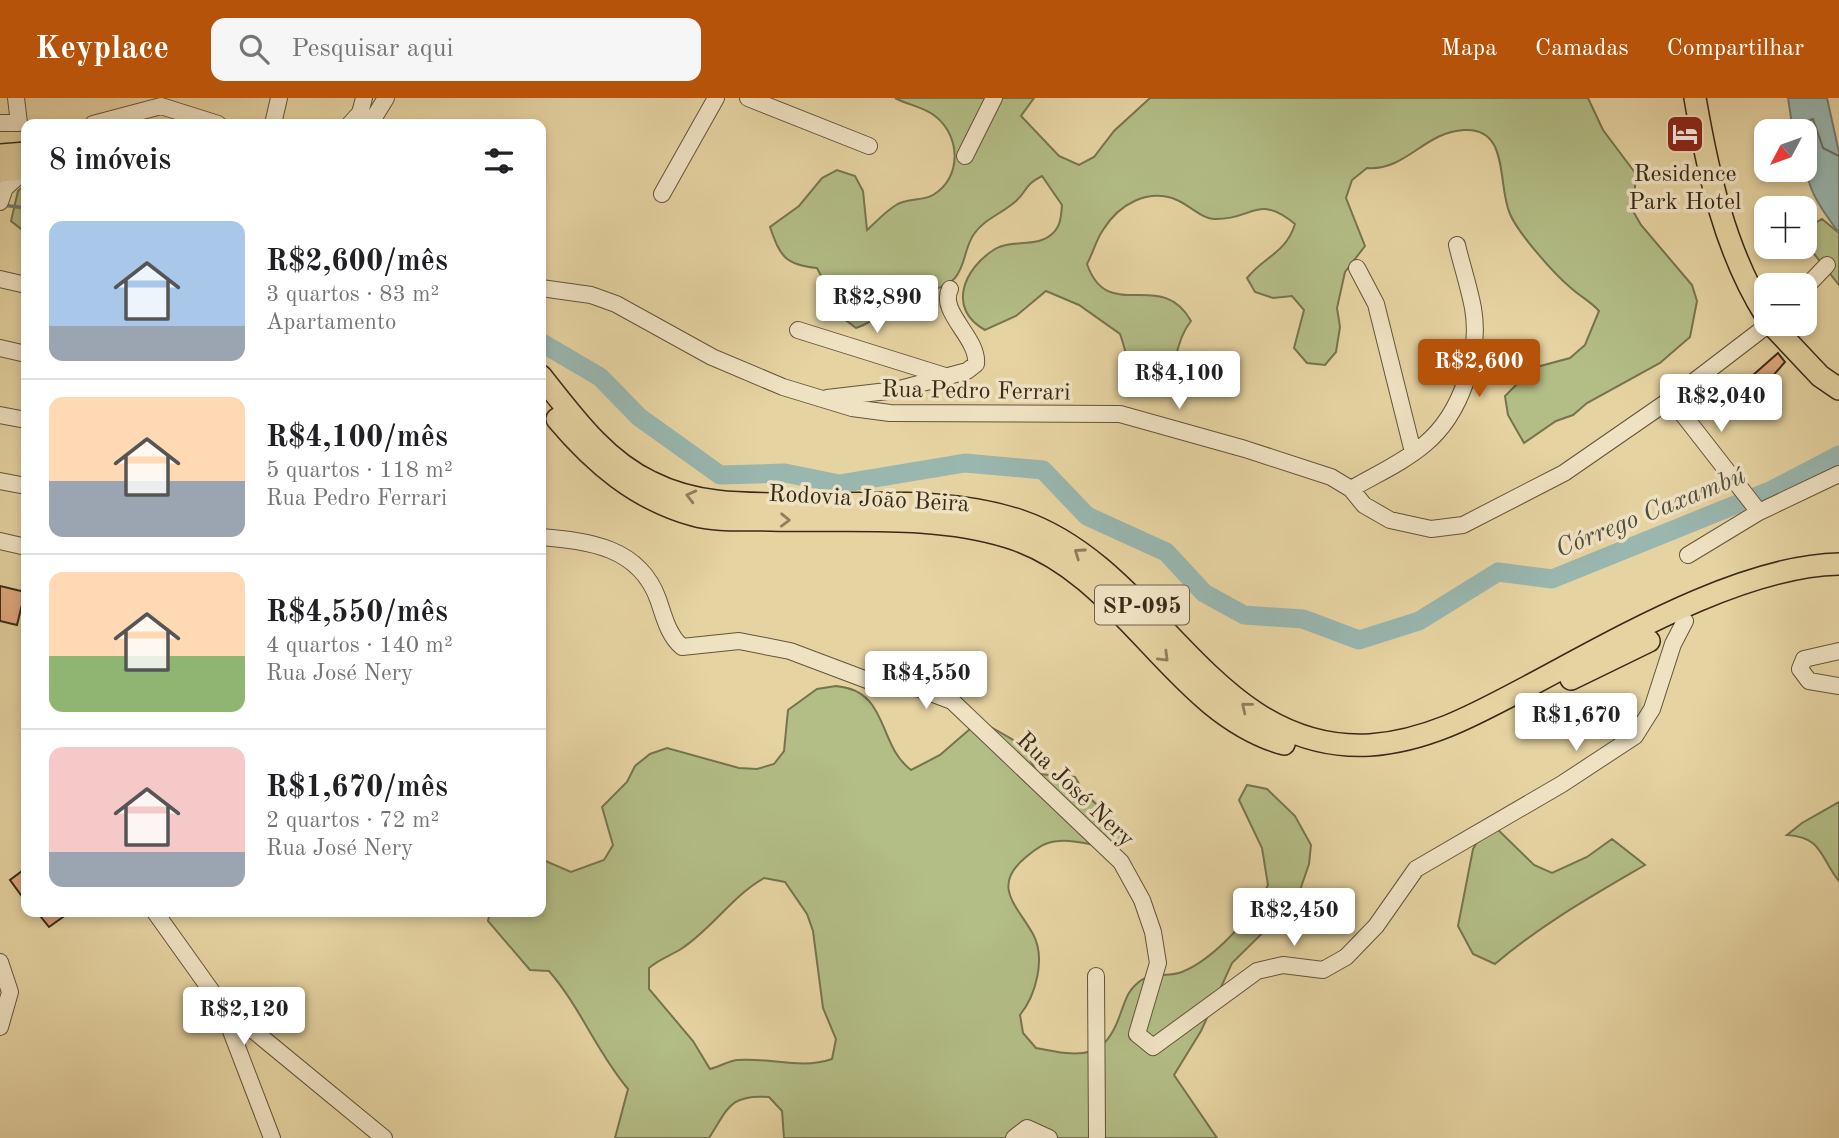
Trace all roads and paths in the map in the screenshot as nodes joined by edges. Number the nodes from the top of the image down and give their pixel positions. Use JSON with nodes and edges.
{"nodes":[{"id":1,"x":16,"y":98,"type":"edge"},
{"id":2,"x":196,"y":98,"type":"edge"},
{"id":3,"x":279,"y":98,"type":"edge"},
{"id":4,"x":364,"y":98,"type":"edge"},
{"id":5,"x":386,"y":98,"type":"edge"},
{"id":6,"x":716,"y":98,"type":"edge"},
{"id":7,"x":748,"y":98,"type":"edge"},
{"id":8,"x":994,"y":98,"type":"edge"},
{"id":9,"x":1695,"y":98,"type":"edge"},
{"id":10,"x":174,"y":103,"type":"edge"},
{"id":11,"x":192,"y":115,"type":"junction"},
{"id":12,"x":112,"y":119,"type":"edge"},
{"id":13,"x":204,"y":119,"type":"edge"},
{"id":14,"x":274,"y":119,"type":"edge"},
{"id":15,"x":360,"y":119,"type":"edge"},
{"id":16,"x":364,"y":119,"type":"edge"},
{"id":17,"x":21,"y":120,"type":"edge"},
{"id":18,"x":0,"y":123,"type":"edge"},
{"id":19,"x":21,"y":125,"type":"edge"},
{"id":20,"x":869,"y":146,"type":"dead end"},
{"id":21,"x":21,"y":153,"type":"edge"},
{"id":22,"x":0,"y":155,"type":"edge"},
{"id":23,"x":965,"y":156,"type":"dead end"},
{"id":24,"x":21,"y":169,"type":"edge"},
{"id":25,"x":0,"y":171,"type":"edge"},
{"id":26,"x":21,"y":174,"type":"edge"},
{"id":27,"x":662,"y":194,"type":"dead end"},
{"id":28,"x":0,"y":201,"type":"edge"},
{"id":29,"x":1457,"y":245,"type":"dead end"},
{"id":30,"x":1827,"y":265,"type":"dead end"},
{"id":31,"x":1357,"y":268,"type":"dead end"},
{"id":32,"x":1817,"y":275,"type":"edge"},
{"id":33,"x":0,"y":279,"type":"edge"},
{"id":34,"x":21,"y":284,"type":"edge"},
{"id":35,"x":546,"y":289,"type":"edge"},
{"id":36,"x":950,"y":289,"type":"dead end"},
{"id":37,"x":1754,"y":292,"type":"edge"},
{"id":38,"x":798,"y":330,"type":"dead end"},
{"id":39,"x":1754,"y":336,"type":"edge"},
{"id":40,"x":1782,"y":336,"type":"edge"},
{"id":41,"x":0,"y":348,"type":"edge"},
{"id":42,"x":21,"y":353,"type":"edge"},
{"id":43,"x":946,"y":376,"type":"junction"},
{"id":44,"x":546,"y":382,"type":"edge"},
{"id":45,"x":1839,"y":389,"type":"edge"},
{"id":46,"x":821,"y":399,"type":"junction"},
{"id":47,"x":1671,"y":399,"type":"junction"},
{"id":48,"x":546,"y":404,"type":"edge"},
{"id":49,"x":0,"y":415,"type":"edge"},
{"id":50,"x":21,"y":420,"type":"edge"},
{"id":51,"x":1413,"y":452,"type":"junction"},
{"id":52,"x":1839,"y":474,"type":"edge"},
{"id":53,"x":0,"y":481,"type":"edge"},
{"id":54,"x":21,"y":485,"type":"edge"},
{"id":55,"x":1351,"y":489,"type":"junction"},
{"id":56,"x":1756,"y":509,"type":"junction"},
{"id":57,"x":546,"y":537,"type":"edge"},
{"id":58,"x":0,"y":541,"type":"edge"},
{"id":59,"x":21,"y":546,"type":"edge"},
{"id":60,"x":1688,"y":555,"type":"dead end"},
{"id":61,"x":1839,"y":564,"type":"edge"},
{"id":62,"x":1839,"y":577,"type":"edge"},
{"id":63,"x":1685,"y":621,"type":"junction"},
{"id":64,"x":1839,"y":651,"type":"edge"},
{"id":65,"x":1839,"y":686,"type":"edge"},
{"id":66,"x":159,"y":917,"type":"edge"},
{"id":67,"x":0,"y":962,"type":"edge"},
{"id":68,"x":1096,"y":976,"type":"dead end"},
{"id":69,"x":220,"y":1003,"type":"junction"},
{"id":70,"x":1,"y":1025,"type":"edge"},
{"id":71,"x":272,"y":1138,"type":"edge"},
{"id":72,"x":384,"y":1138,"type":"edge"},
{"id":73,"x":1014,"y":1138,"type":"edge"},
{"id":74,"x":1049,"y":1138,"type":"edge"},
{"id":75,"x":1097,"y":1138,"type":"edge"}],
"edges":[{"from":1,"to":17,"type":"street"},
{"from":2,"to":11,"type":"street"},
{"from":3,"to":14,"type":"street"},
{"from":4,"to":15,"type":"street"},
{"from":5,"to":16,"type":"street"},
{"from":6,"to":27,"type":"street"},
{"from":7,"to":20,"type":"street"},
{"from":8,"to":23,"type":"street"},
{"from":9,"to":37,"type":"main road"},
{"from":10,"to":11,"type":"street"},
{"from":10,"to":12,"type":"street"},
{"from":11,"to":13,"type":"street"},
{"from":18,"to":19,"type":"street"},
{"from":21,"to":22,"type":"main road"},
{"from":24,"to":25,"type":"main road"},
{"from":26,"to":28,"type":"street"},
{"from":29,"to":51,"type":"street"},
{"from":30,"to":32,"type":"street"},
{"from":31,"to":51,"type":"street"},
{"from":33,"to":34,"type":"street"},
{"from":35,"to":46,"type":"street","name":"Rua Pedro Ferrari"},
{"from":36,"to":43,"type":"street"},
{"from":38,"to":43,"type":"street"},
{"from":39,"to":47,"type":"street","name":"Rua Pedro Ferrari"},
{"from":40,"to":45,"type":"main road"},
{"from":41,"to":42,"type":"street"},
{"from":43,"to":46,"type":"street"},
{"from":61,"to":44,"type":"main road","name":"Rodovia João Beira","number":"SP-095","one_way":true},
{"from":46,"to":55,"type":"street","name":"Rua Pedro Ferrari"},
{"from":47,"to":55,"type":"street","name":"Rua Pedro Ferrari"},
{"from":47,"to":56,"type":"street"},
{"from":48,"to":63,"type":"main road","name":"Rodovia João Beira","number":"SP-095","one_way":true},
{"from":49,"to":50,"type":"street"},
{"from":51,"to":55,"type":"street"},
{"from":52,"to":56,"type":"street"},
{"from":53,"to":54,"type":"street"},
{"from":56,"to":60,"type":"street"},
{"from":57,"to":63,"type":"street","name":"Rua José Nery"},
{"from":58,"to":59,"type":"street"},
{"from":62,"to":63,"type":"main road","name":"Rodovia João Beira","number":"SP-095"},
{"from":64,"to":65,"type":"street"},
{"from":66,"to":69,"type":"street"},
{"from":67,"to":70,"type":"street"},
{"from":68,"to":75,"type":"street"},
{"from":69,"to":71,"type":"street"},
{"from":69,"to":72,"type":"street"},
{"from":73,"to":74,"type":"street"}]}
